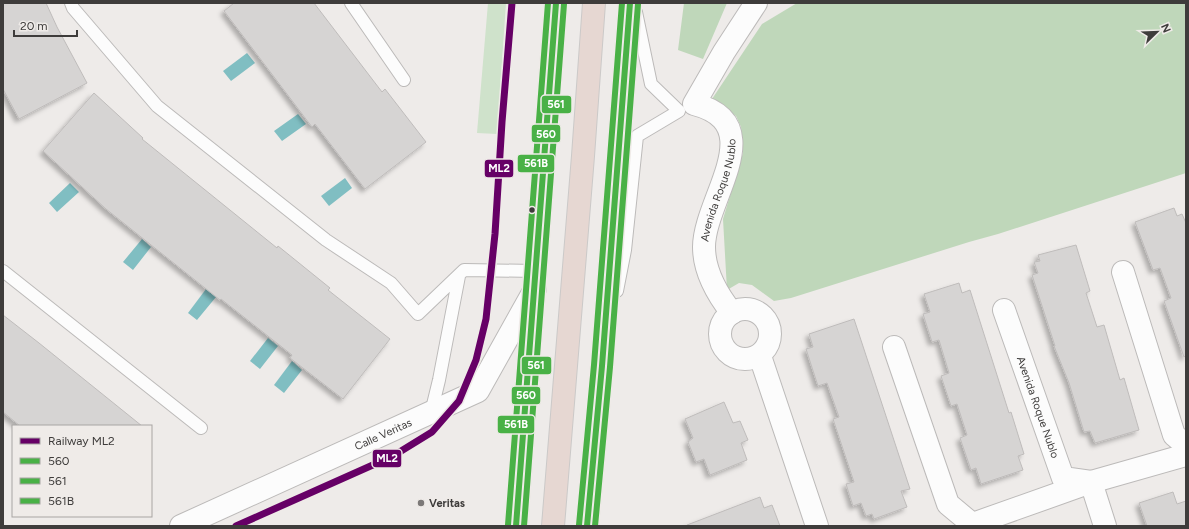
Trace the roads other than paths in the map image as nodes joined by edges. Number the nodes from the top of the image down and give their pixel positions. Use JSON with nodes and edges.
{"nodes":[{"id":1,"x":71,"y":3,"type":"edge"},
{"id":2,"x":351,"y":3,"type":"edge"},
{"id":3,"x":556,"y":3,"type":"edge"},
{"id":4,"x":594,"y":3,"type":"edge"},
{"id":5,"x":630,"y":3,"type":"edge"},
{"id":6,"x":634,"y":3,"type":"edge"},
{"id":7,"x":756,"y":3,"type":"edge"},
{"id":8,"x":404,"y":80,"type":"dead end"},
{"id":9,"x":686,"y":108,"type":"junction"},
{"id":10,"x":3,"y":271,"type":"edge"},
{"id":11,"x":1123,"y":272,"type":"dead end"},
{"id":12,"x":459,"y":276,"type":"junction"},
{"id":13,"x":535,"y":280,"type":"junction"},
{"id":14,"x":1004,"y":310,"type":"dead end"},
{"id":15,"x":732,"y":313,"type":"junction"},
{"id":16,"x":894,"y":347,"type":"dead end"},
{"id":17,"x":760,"y":356,"type":"junction"},
{"id":18,"x":602,"y":366,"type":"junction"},
{"id":19,"x":431,"y":413,"type":"junction"},
{"id":20,"x":201,"y":428,"type":"dead end"},
{"id":21,"x":1186,"y":445,"type":"edge"},
{"id":22,"x":1186,"y":455,"type":"edge"},
{"id":23,"x":1091,"y":482,"type":"junction"},
{"id":24,"x":971,"y":525,"type":"edge"},
{"id":25,"x":181,"y":526,"type":"edge"},
{"id":26,"x":516,"y":526,"type":"edge"},
{"id":27,"x":553,"y":526,"type":"edge"},
{"id":28,"x":587,"y":526,"type":"edge"},
{"id":29,"x":817,"y":526,"type":"edge"},
{"id":30,"x":1105,"y":526,"type":"edge"}],
"edges":[{"from":1,"to":12,"type":"lane"},
{"from":2,"to":8,"type":"lane"},
{"from":3,"to":13,"type":"highway"},
{"from":4,"to":27,"type":"highway"},
{"from":5,"to":18,"type":"highway"},
{"from":6,"to":9,"type":"lane"},
{"from":7,"to":9,"type":"street"},
{"from":9,"to":15,"type":"street","name":"Avenida Roque Nublo"},
{"from":9,"to":18,"type":"lane"},
{"from":10,"to":20,"type":"lane"},
{"from":11,"to":21,"type":"street"},
{"from":12,"to":13,"type":"lane"},
{"from":12,"to":19,"type":"lane"},
{"from":13,"to":19,"type":"street","name":"Calle Veritas"},
{"from":13,"to":26,"type":"highway"},
{"from":14,"to":23,"type":"street","name":"Avenida Roque Nublo"},
{"from":15,"to":17,"type":"street"},
{"from":15,"to":17,"type":"street"},
{"from":16,"to":24,"type":"street","name":"Avenida Roque Nublo"},
{"from":17,"to":29,"type":"street"},
{"from":18,"to":28,"type":"highway"},
{"from":19,"to":25,"type":"street","name":"Calle Veritas"},
{"from":22,"to":23,"type":"street","name":"Avenida Roque Nublo"},
{"from":23,"to":24,"type":"street","name":"Avenida Roque Nublo"},
{"from":23,"to":30,"type":"street"}]}
